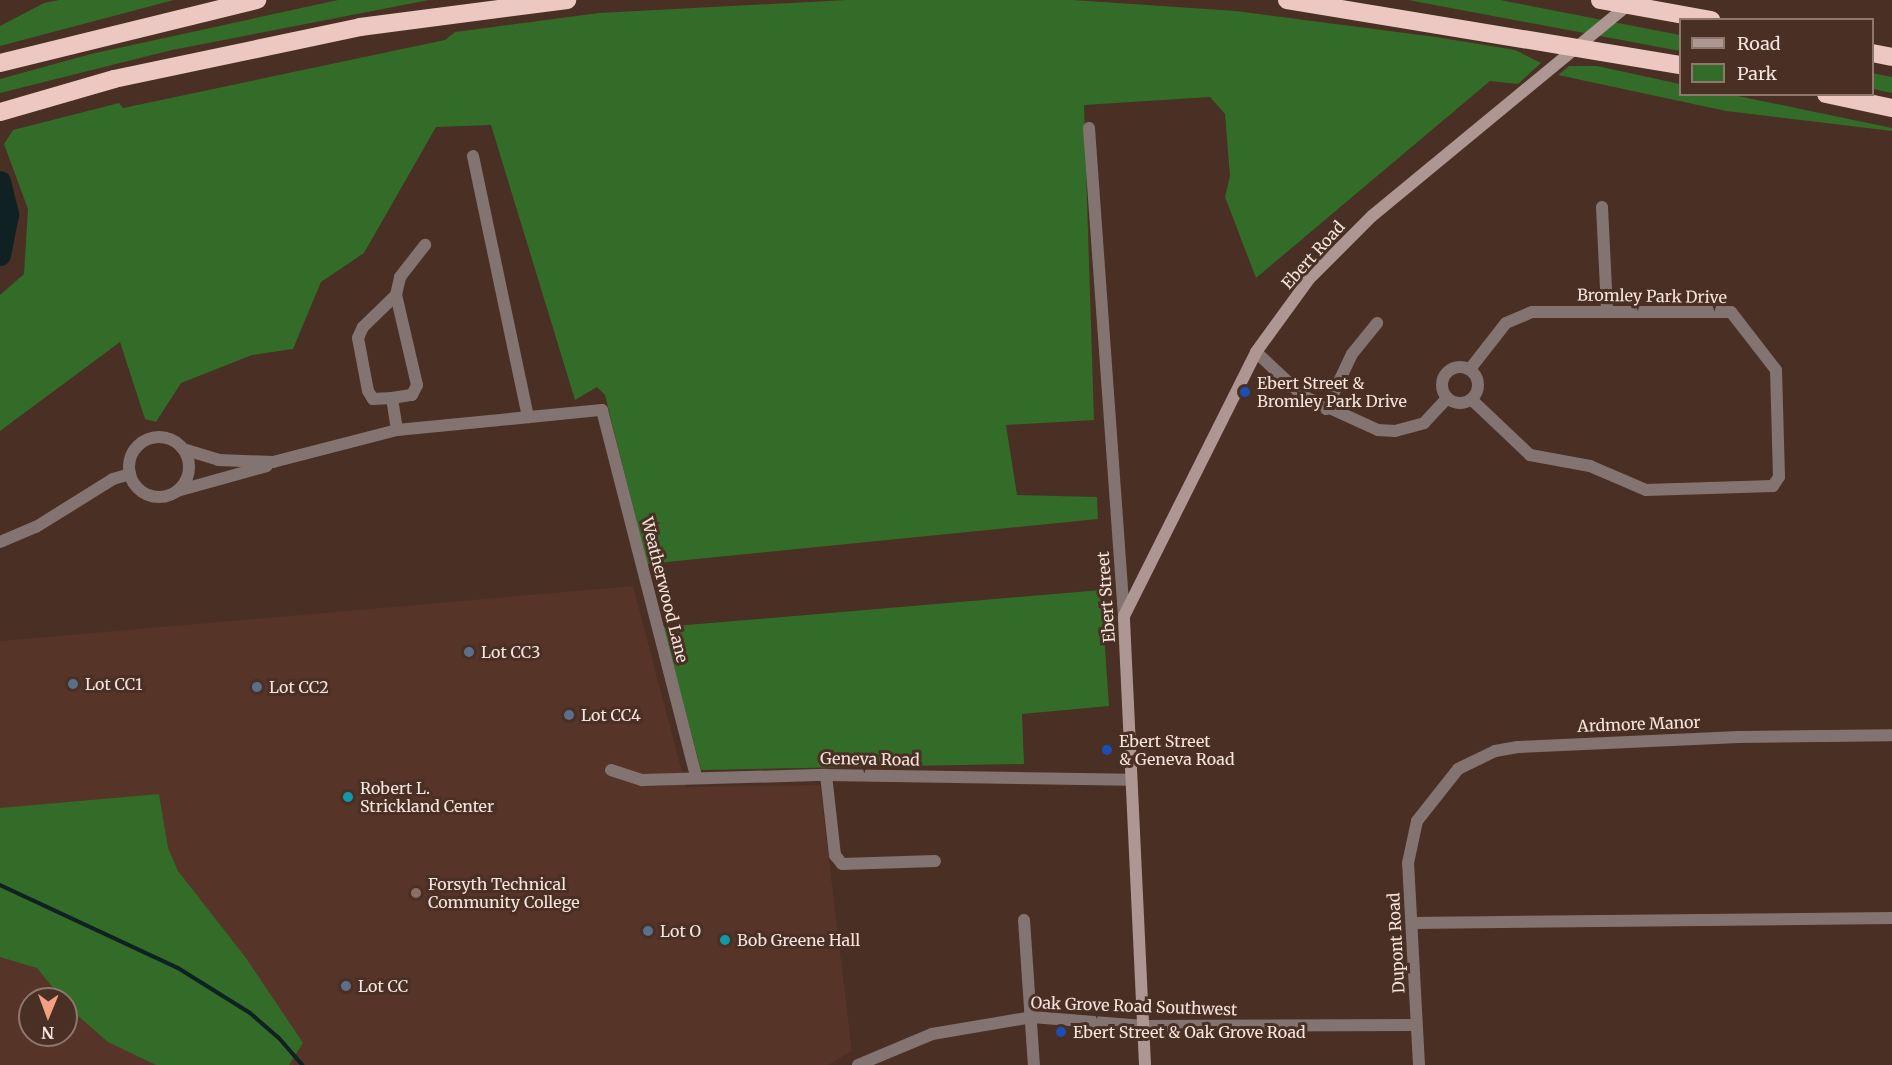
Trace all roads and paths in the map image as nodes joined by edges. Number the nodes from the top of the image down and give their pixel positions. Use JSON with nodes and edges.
{"nodes":[{"id":1,"x":257,"y":0,"type":"edge"},
{"id":2,"x":567,"y":0,"type":"edge"},
{"id":3,"x":1287,"y":0,"type":"edge"},
{"id":4,"x":1600,"y":0,"type":"edge"},
{"id":5,"x":1633,"y":0,"type":"edge"},
{"id":6,"x":1700,"y":18,"type":"edge"},
{"id":7,"x":1874,"y":53,"type":"edge"},
{"id":8,"x":1892,"y":57,"type":"edge"},
{"id":9,"x":0,"y":63,"type":"edge"},
{"id":10,"x":1679,"y":65,"type":"edge"},
{"id":11,"x":1835,"y":96,"type":"edge"},
{"id":12,"x":1892,"y":108,"type":"edge"},
{"id":13,"x":2,"y":111,"type":"edge"},
{"id":14,"x":1089,"y":128,"type":"dead end"},
{"id":15,"x":473,"y":156,"type":"dead end"},
{"id":16,"x":1602,"y":207,"type":"dead end"},
{"id":17,"x":425,"y":245,"type":"dead end"},
{"id":18,"x":396,"y":295,"type":"junction"},
{"id":19,"x":1607,"y":311,"type":"junction"},
{"id":20,"x":1377,"y":323,"type":"dead end"},
{"id":21,"x":1256,"y":352,"type":"junction"},
{"id":22,"x":1470,"y":369,"type":"junction"},
{"id":23,"x":392,"y":398,"type":"junction"},
{"id":24,"x":1447,"y":398,"type":"junction"},
{"id":25,"x":1472,"y":399,"type":"junction"},
{"id":26,"x":1326,"y":409,"type":"junction"},
{"id":27,"x":528,"y":417,"type":"junction"},
{"id":28,"x":397,"y":430,"type":"junction"},
{"id":29,"x":183,"y":449,"type":"junction"},
{"id":30,"x":273,"y":462,"type":"junction"},
{"id":31,"x":130,"y":474,"type":"junction"},
{"id":32,"x":177,"y":491,"type":"junction"},
{"id":33,"x":0,"y":542,"type":"edge"},
{"id":34,"x":1124,"y":616,"type":"junction"},
{"id":35,"x":1892,"y":735,"type":"edge"},
{"id":36,"x":611,"y":770,"type":"dead end"},
{"id":37,"x":826,"y":775,"type":"junction"},
{"id":38,"x":696,"y":777,"type":"junction"},
{"id":39,"x":1130,"y":780,"type":"junction"},
{"id":40,"x":1417,"y":821,"type":"joint"},
{"id":41,"x":935,"y":861,"type":"dead end"},
{"id":42,"x":1892,"y":918,"type":"edge"},
{"id":43,"x":1024,"y":920,"type":"dead end"},
{"id":44,"x":1412,"y":923,"type":"junction"},
{"id":45,"x":1032,"y":1017,"type":"junction"},
{"id":46,"x":1416,"y":1025,"type":"junction"},
{"id":47,"x":1144,"y":1026,"type":"junction"},
{"id":48,"x":858,"y":1065,"type":"edge"},
{"id":49,"x":1034,"y":1065,"type":"edge"},
{"id":50,"x":1145,"y":1065,"type":"edge"},
{"id":51,"x":1419,"y":1065,"type":"edge"}],
"edges":[{"from":1,"to":9,"type":"highway"},
{"from":2,"to":13,"type":"highway"},
{"from":3,"to":10,"type":"highway"},
{"from":4,"to":6,"type":"highway"},
{"from":5,"to":21,"type":"main road","name":"Ebert Road"},
{"from":7,"to":8,"type":"highway"},
{"from":11,"to":12,"type":"highway"},
{"from":14,"to":34,"type":"street","name":"Ebert Street"},
{"from":15,"to":27,"type":"street"},
{"from":16,"to":19,"type":"street"},
{"from":17,"to":18,"type":"street"},
{"from":18,"to":23,"type":"street"},
{"from":18,"to":23,"type":"street"},
{"from":19,"to":22,"type":"street","name":"Bromley Park Drive"},
{"from":19,"to":25,"type":"street","name":"Bromley Park Drive"},
{"from":20,"to":26,"type":"street"},
{"from":21,"to":26,"type":"street"},
{"from":21,"to":34,"type":"main road","name":"Ebert Road"},
{"from":22,"to":24,"type":"street"},
{"from":22,"to":25,"type":"street"},
{"from":23,"to":28,"type":"street"},
{"from":24,"to":25,"type":"street"},
{"from":24,"to":26,"type":"street"},
{"from":27,"to":28,"type":"street"},
{"from":27,"to":38,"type":"street","name":"Weatherwood Lane"},
{"from":28,"to":30,"type":"street"},
{"from":29,"to":30,"type":"street"},
{"from":29,"to":31,"type":"street"},
{"from":29,"to":32,"type":"street"},
{"from":30,"to":32,"type":"street"},
{"from":31,"to":32,"type":"street"},
{"from":31,"to":33,"type":"street"},
{"from":34,"to":39,"type":"main road","name":"Ebert Street"},
{"from":35,"to":40,"type":"street","name":"Ardmore Manor"},
{"from":36,"to":38,"type":"street","name":"Geneva Road"},
{"from":37,"to":38,"type":"street","name":"Geneva Road"},
{"from":37,"to":39,"type":"street","name":"Geneva Road"},
{"from":37,"to":41,"type":"street"},
{"from":39,"to":47,"type":"main road","name":"Ebert Street"},
{"from":40,"to":44,"type":"street","name":"Dupont Road"},
{"from":42,"to":44,"type":"street"},
{"from":43,"to":45,"type":"street"},
{"from":44,"to":46,"type":"street","name":"Dupont Road"},
{"from":45,"to":47,"type":"street","name":"Oak Grove Road Southwest"},
{"from":45,"to":48,"type":"street","name":"Oak Grove Road Southwest"},
{"from":45,"to":49,"type":"street"},
{"from":46,"to":47,"type":"street","name":"Oak Grove Road Southwest"},
{"from":46,"to":51,"type":"street","name":"Dupont Road"},
{"from":47,"to":50,"type":"main road","name":"Ebert Street"}]}
